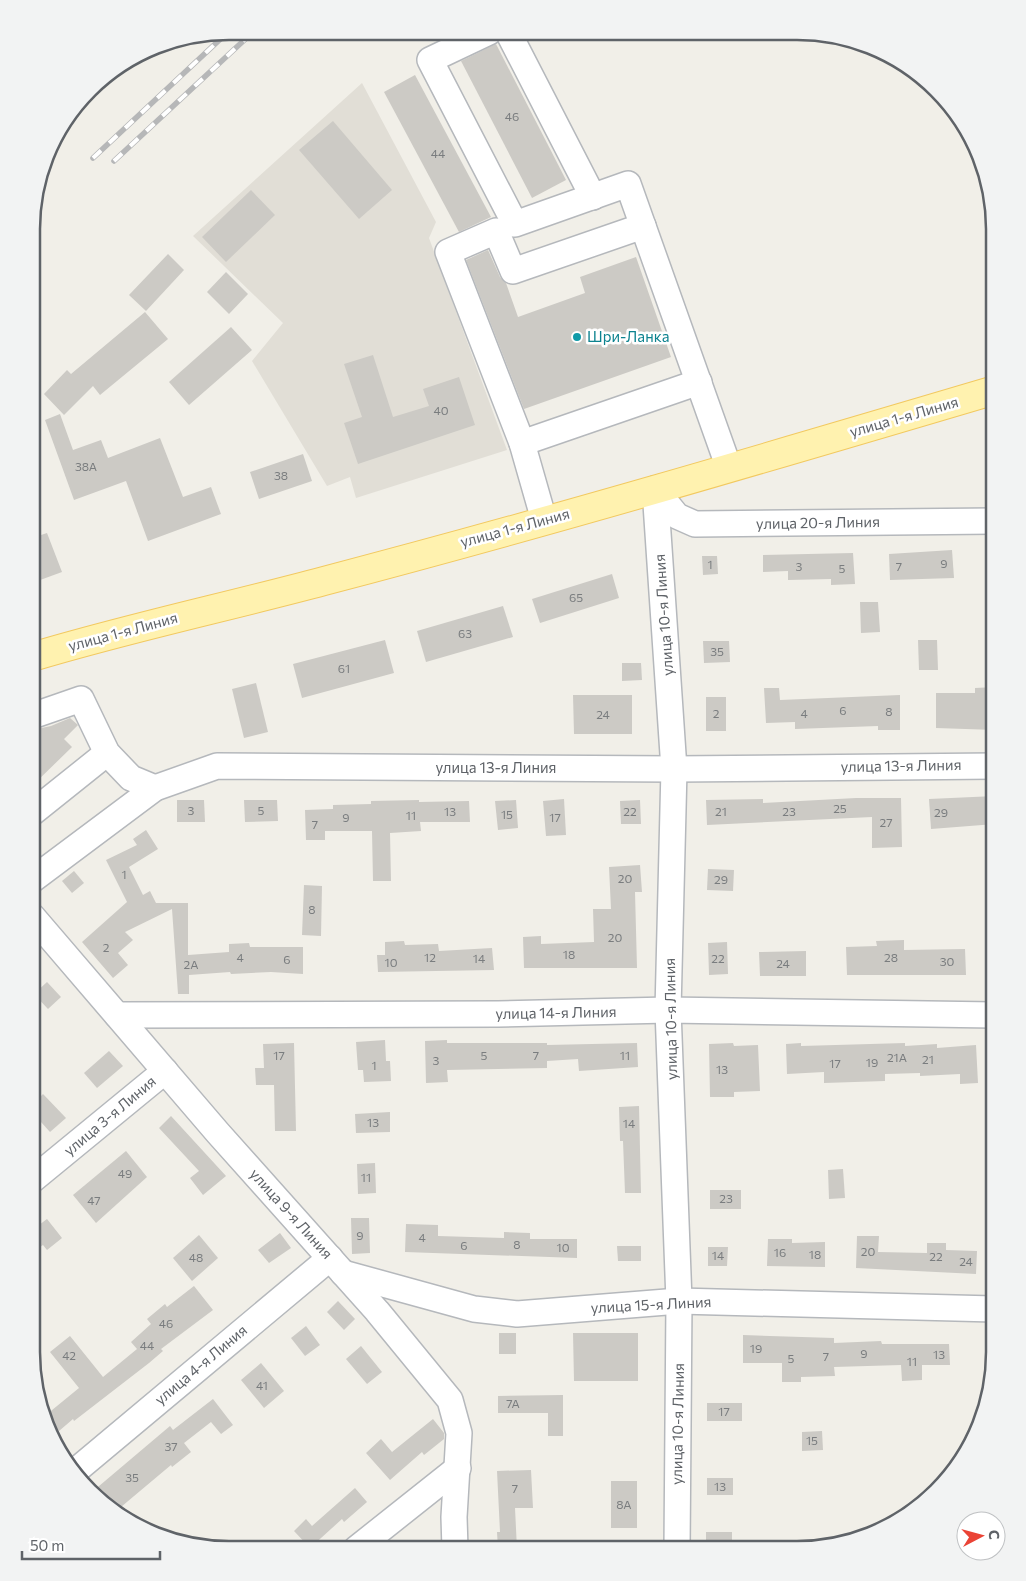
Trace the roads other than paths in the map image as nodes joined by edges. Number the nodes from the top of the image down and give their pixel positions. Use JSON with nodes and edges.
{"nodes":[{"id":1,"x":471,"y":40,"type":"edge"},
{"id":2,"x":512,"y":40,"type":"edge"},
{"id":3,"x":593,"y":197,"type":"junction"},
{"id":4,"x":643,"y":226,"type":"junction"},
{"id":5,"x":699,"y":382,"type":"junction"},
{"id":6,"x":986,"y":393,"type":"edge"},
{"id":7,"x":522,"y":443,"type":"junction"},
{"id":8,"x":729,"y":468,"type":"junction"},
{"id":9,"x":655,"y":489,"type":"junction"},
{"id":10,"x":544,"y":520,"type":"junction"},
{"id":11,"x":986,"y":521,"type":"edge"},
{"id":12,"x":40,"y":655,"type":"edge"},
{"id":13,"x":40,"y":713,"type":"edge"},
{"id":14,"x":107,"y":753,"type":"junction"},
{"id":15,"x":986,"y":766,"type":"edge"},
{"id":16,"x":674,"y":769,"type":"junction"},
{"id":17,"x":155,"y":788,"type":"junction"},
{"id":18,"x":40,"y":807,"type":"edge"},
{"id":19,"x":40,"y":874,"type":"edge"},
{"id":20,"x":40,"y":925,"type":"edge"},
{"id":21,"x":668,"y":1010,"type":"junction"},
{"id":22,"x":118,"y":1014,"type":"junction"},
{"id":23,"x":986,"y":1015,"type":"edge"},
{"id":24,"x":165,"y":1071,"type":"junction"},
{"id":25,"x":40,"y":1174,"type":"edge"},
{"id":26,"x":337,"y":1266,"type":"junction"},
{"id":27,"x":679,"y":1301,"type":"junction"},
{"id":28,"x":986,"y":1309,"type":"edge"},
{"id":29,"x":80,"y":1468,"type":"edge"},
{"id":30,"x":458,"y":1468,"type":"junction"},
{"id":31,"x":365,"y":1541,"type":"edge"},
{"id":32,"x":455,"y":1541,"type":"edge"},
{"id":33,"x":676,"y":1541,"type":"edge"}],
"edges":[{"from":1,"to":3,"type":"street"},
{"from":2,"to":3,"type":"street"},
{"from":3,"to":4,"type":"street"},
{"from":4,"to":5,"type":"street"},
{"from":4,"to":7,"type":"street"},
{"from":5,"to":7,"type":"street"},
{"from":5,"to":8,"type":"street"},
{"from":6,"to":8,"type":"main road","name":"улица 1-я Линия"},
{"from":7,"to":10,"type":"street"},
{"from":8,"to":9,"type":"main road","name":"улица 1-я Линия"},
{"from":9,"to":10,"type":"main road","name":"улица 1-я Линия"},
{"from":9,"to":11,"type":"street","name":"улица 20-я Линия"},
{"from":9,"to":16,"type":"street","name":"улица 10-я Линия"},
{"from":10,"to":12,"type":"main road","name":"улица 1-я Линия"},
{"from":13,"to":14,"type":"street"},
{"from":14,"to":17,"type":"street"},
{"from":14,"to":18,"type":"street"},
{"from":15,"to":16,"type":"street","name":"улица 13-я Линия"},
{"from":16,"to":17,"type":"street","name":"улица 13-я Линия"},
{"from":16,"to":21,"type":"street","name":"улица 10-я Линия"},
{"from":17,"to":19,"type":"street","name":"улица 13-я Линия"},
{"from":20,"to":22,"type":"street","name":"улица 9-я Линия"},
{"from":21,"to":22,"type":"street","name":"улица 14-я Линия"},
{"from":21,"to":23,"type":"street","name":"улица 14-я Линия"},
{"from":21,"to":27,"type":"street","name":"улица 10-я Линия"},
{"from":22,"to":24,"type":"street","name":"улица 9-я Линия"},
{"from":24,"to":25,"type":"street","name":"улица 3-я Линия"},
{"from":24,"to":26,"type":"street","name":"улица 9-я Линия"},
{"from":26,"to":27,"type":"street","name":"улица 15-я Линия"},
{"from":26,"to":29,"type":"street","name":"улица 4-я Линия"},
{"from":26,"to":30,"type":"street","name":"улица 9-я Линия"},
{"from":27,"to":28,"type":"street","name":"улица 15-я Линия"},
{"from":27,"to":33,"type":"street","name":"улица 10-я Линия"},
{"from":30,"to":31,"type":"street"},
{"from":30,"to":32,"type":"street","name":"улица 9-я Линия"}]}
